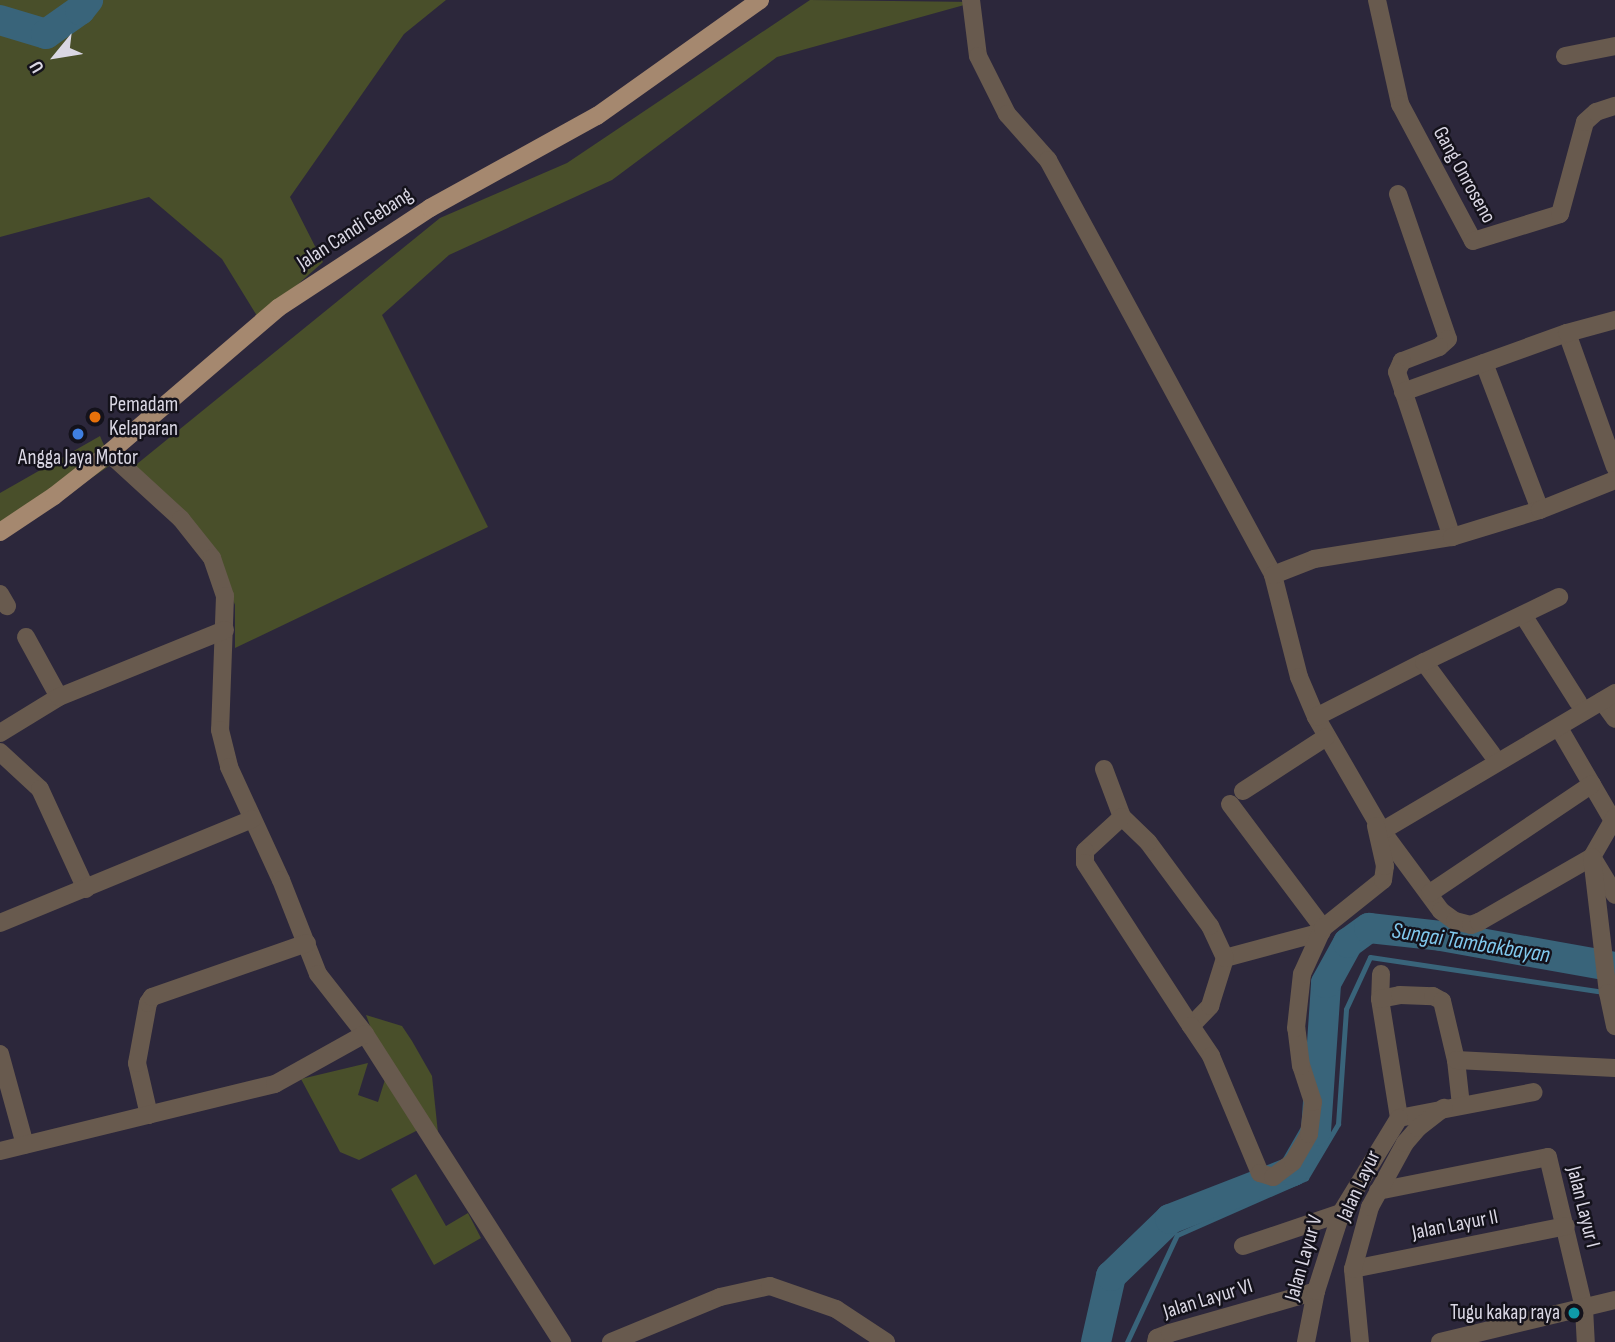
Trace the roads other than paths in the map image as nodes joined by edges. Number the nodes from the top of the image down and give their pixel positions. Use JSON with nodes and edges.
{"nodes":[{"id":1,"x":760,"y":0,"type":"edge"},
{"id":2,"x":971,"y":0,"type":"edge"},
{"id":3,"x":1377,"y":0,"type":"edge"},
{"id":4,"x":1615,"y":46,"type":"edge"},
{"id":5,"x":1565,"y":56,"type":"dead end"},
{"id":6,"x":1615,"y":106,"type":"edge"},
{"id":7,"x":1398,"y":194,"type":"dead end"},
{"id":8,"x":1615,"y":320,"type":"edge"},
{"id":9,"x":1567,"y":334,"type":"junction"},
{"id":10,"x":1484,"y":363,"type":"junction"},
{"id":11,"x":1403,"y":392,"type":"junction"},
{"id":12,"x":109,"y":453,"type":"junction"},
{"id":13,"x":1615,"y":467,"type":"edge"},
{"id":14,"x":1615,"y":480,"type":"edge"},
{"id":15,"x":1540,"y":510,"type":"junction"},
{"id":16,"x":0,"y":532,"type":"edge"},
{"id":17,"x":1452,"y":537,"type":"junction"},
{"id":18,"x":1273,"y":575,"type":"junction"},
{"id":19,"x":1559,"y":597,"type":"dead end"},
{"id":20,"x":1523,"y":615,"type":"junction"},
{"id":21,"x":225,"y":629,"type":"junction"},
{"id":22,"x":26,"y":637,"type":"dead end"},
{"id":23,"x":1424,"y":663,"type":"junction"},
{"id":24,"x":59,"y":697,"type":"junction"},
{"id":25,"x":1609,"y":697,"type":"edge"},
{"id":26,"x":1578,"y":702,"type":"dead end"},
{"id":27,"x":1316,"y":717,"type":"junction"},
{"id":28,"x":1615,"y":719,"type":"edge"},
{"id":29,"x":1559,"y":728,"type":"junction"},
{"id":30,"x":0,"y":733,"type":"edge"},
{"id":31,"x":1326,"y":737,"type":"junction"},
{"id":32,"x":0,"y":752,"type":"edge"},
{"id":33,"x":1492,"y":754,"type":"dead end"},
{"id":34,"x":1104,"y":769,"type":"dead end"},
{"id":35,"x":1592,"y":784,"type":"junction"},
{"id":36,"x":1243,"y":791,"type":"dead end"},
{"id":37,"x":1230,"y":804,"type":"dead end"},
{"id":38,"x":1122,"y":817,"type":"junction"},
{"id":39,"x":1614,"y":818,"type":"edge"},
{"id":40,"x":252,"y":819,"type":"junction"},
{"id":41,"x":1379,"y":827,"type":"junction"},
{"id":42,"x":1592,"y":857,"type":"junction"},
{"id":43,"x":86,"y":889,"type":"junction"},
{"id":44,"x":1430,"y":893,"type":"junction"},
{"id":45,"x":1615,"y":895,"type":"edge"},
{"id":46,"x":0,"y":923,"type":"edge"},
{"id":47,"x":1322,"y":930,"type":"junction"},
{"id":48,"x":307,"y":943,"type":"junction"},
{"id":49,"x":1225,"y":958,"type":"junction"},
{"id":50,"x":1381,"y":974,"type":"dead end"},
{"id":51,"x":1380,"y":999,"type":"junction"},
{"id":52,"x":1191,"y":1026,"type":"junction"},
{"id":53,"x":1615,"y":1026,"type":"edge"},
{"id":54,"x":366,"y":1034,"type":"junction"},
{"id":55,"x":0,"y":1054,"type":"edge"},
{"id":56,"x":1456,"y":1060,"type":"junction"},
{"id":57,"x":1615,"y":1068,"type":"edge"},
{"id":58,"x":1534,"y":1092,"type":"dead end"},
{"id":59,"x":1453,"y":1106,"type":"junction"},
{"id":60,"x":149,"y":1115,"type":"junction"},
{"id":61,"x":1398,"y":1118,"type":"junction"},
{"id":62,"x":25,"y":1145,"type":"junction"},
{"id":63,"x":0,"y":1151,"type":"edge"},
{"id":64,"x":1378,"y":1191,"type":"junction"},
{"id":65,"x":1340,"y":1213,"type":"junction"},
{"id":66,"x":1566,"y":1226,"type":"junction"},
{"id":67,"x":1242,"y":1246,"type":"dead end"},
{"id":68,"x":1353,"y":1269,"type":"junction"},
{"id":69,"x":1316,"y":1291,"type":"junction"},
{"id":70,"x":1615,"y":1300,"type":"edge"},
{"id":71,"x":1584,"y":1308,"type":"junction"},
{"id":72,"x":562,"y":1342,"type":"edge"},
{"id":73,"x":611,"y":1342,"type":"edge"},
{"id":74,"x":886,"y":1342,"type":"edge"},
{"id":75,"x":1156,"y":1342,"type":"edge"},
{"id":76,"x":1306,"y":1342,"type":"edge"},
{"id":77,"x":1360,"y":1342,"type":"edge"},
{"id":78,"x":1440,"y":1342,"type":"edge"},
{"id":79,"x":1586,"y":1342,"type":"edge"}],
"edges":[{"from":1,"to":12,"type":"main road","name":"Jalan Candi Gebang"},
{"from":2,"to":18,"type":"street"},
{"from":3,"to":6,"type":"street","name":"Gang Onroseno"},
{"from":4,"to":5,"type":"street"},
{"from":7,"to":11,"type":"street"},
{"from":8,"to":9,"type":"street"},
{"from":9,"to":10,"type":"street"},
{"from":9,"to":13,"type":"street"},
{"from":10,"to":11,"type":"street"},
{"from":10,"to":15,"type":"street"},
{"from":11,"to":17,"type":"street"},
{"from":12,"to":16,"type":"main road","name":"Jalan Candi Gebang"},
{"from":12,"to":21,"type":"street"},
{"from":14,"to":15,"type":"street"},
{"from":15,"to":17,"type":"street"},
{"from":17,"to":18,"type":"street"},
{"from":18,"to":27,"type":"street"},
{"from":19,"to":20,"type":"street"},
{"from":20,"to":23,"type":"street"},
{"from":20,"to":26,"type":"street"},
{"from":21,"to":24,"type":"street"},
{"from":21,"to":40,"type":"street"},
{"from":22,"to":24,"type":"street"},
{"from":23,"to":27,"type":"street"},
{"from":23,"to":33,"type":"street"},
{"from":24,"to":30,"type":"street"},
{"from":25,"to":28,"type":"street"},
{"from":25,"to":29,"type":"street"},
{"from":27,"to":31,"type":"street"},
{"from":29,"to":35,"type":"street"},
{"from":29,"to":41,"type":"street"},
{"from":31,"to":36,"type":"street"},
{"from":31,"to":41,"type":"street"},
{"from":32,"to":43,"type":"street"},
{"from":34,"to":38,"type":"street"},
{"from":35,"to":39,"type":"street"},
{"from":35,"to":44,"type":"street"},
{"from":37,"to":47,"type":"street"},
{"from":38,"to":49,"type":"street"},
{"from":38,"to":52,"type":"street"},
{"from":39,"to":42,"type":"street"},
{"from":40,"to":43,"type":"street"},
{"from":40,"to":48,"type":"street"},
{"from":41,"to":44,"type":"street"},
{"from":41,"to":47,"type":"street"},
{"from":42,"to":44,"type":"street"},
{"from":42,"to":45,"type":"street"},
{"from":42,"to":53,"type":"street"},
{"from":43,"to":46,"type":"street"},
{"from":47,"to":49,"type":"street"},
{"from":47,"to":52,"type":"street"},
{"from":48,"to":54,"type":"street"},
{"from":48,"to":60,"type":"street"},
{"from":49,"to":52,"type":"street"},
{"from":50,"to":51,"type":"street"},
{"from":51,"to":56,"type":"street"},
{"from":51,"to":61,"type":"street"},
{"from":54,"to":60,"type":"street"},
{"from":54,"to":72,"type":"street"},
{"from":55,"to":62,"type":"street"},
{"from":56,"to":57,"type":"street"},
{"from":56,"to":59,"type":"street"},
{"from":58,"to":59,"type":"street"},
{"from":59,"to":61,"type":"street"},
{"from":59,"to":64,"type":"street","name":"Jalan Layur"},
{"from":60,"to":62,"type":"street"},
{"from":61,"to":65,"type":"street","name":"Jalan Layur V"},
{"from":62,"to":63,"type":"street"},
{"from":64,"to":66,"type":"street","name":"Jalan Layur I"},
{"from":64,"to":68,"type":"street","name":"Jalan Layur"},
{"from":65,"to":67,"type":"street"},
{"from":65,"to":69,"type":"street","name":"Jalan Layur V"},
{"from":66,"to":68,"type":"street","name":"Jalan Layur II"},
{"from":66,"to":71,"type":"street","name":"Jalan Layur I"},
{"from":68,"to":77,"type":"street","name":"Jalan Layur"},
{"from":69,"to":75,"type":"street","name":"Jalan Layur VI"},
{"from":69,"to":76,"type":"street","name":"Jalan Layur V"},
{"from":70,"to":71,"type":"street"},
{"from":71,"to":78,"type":"street"},
{"from":71,"to":79,"type":"street"},
{"from":73,"to":74,"type":"street"}]}
